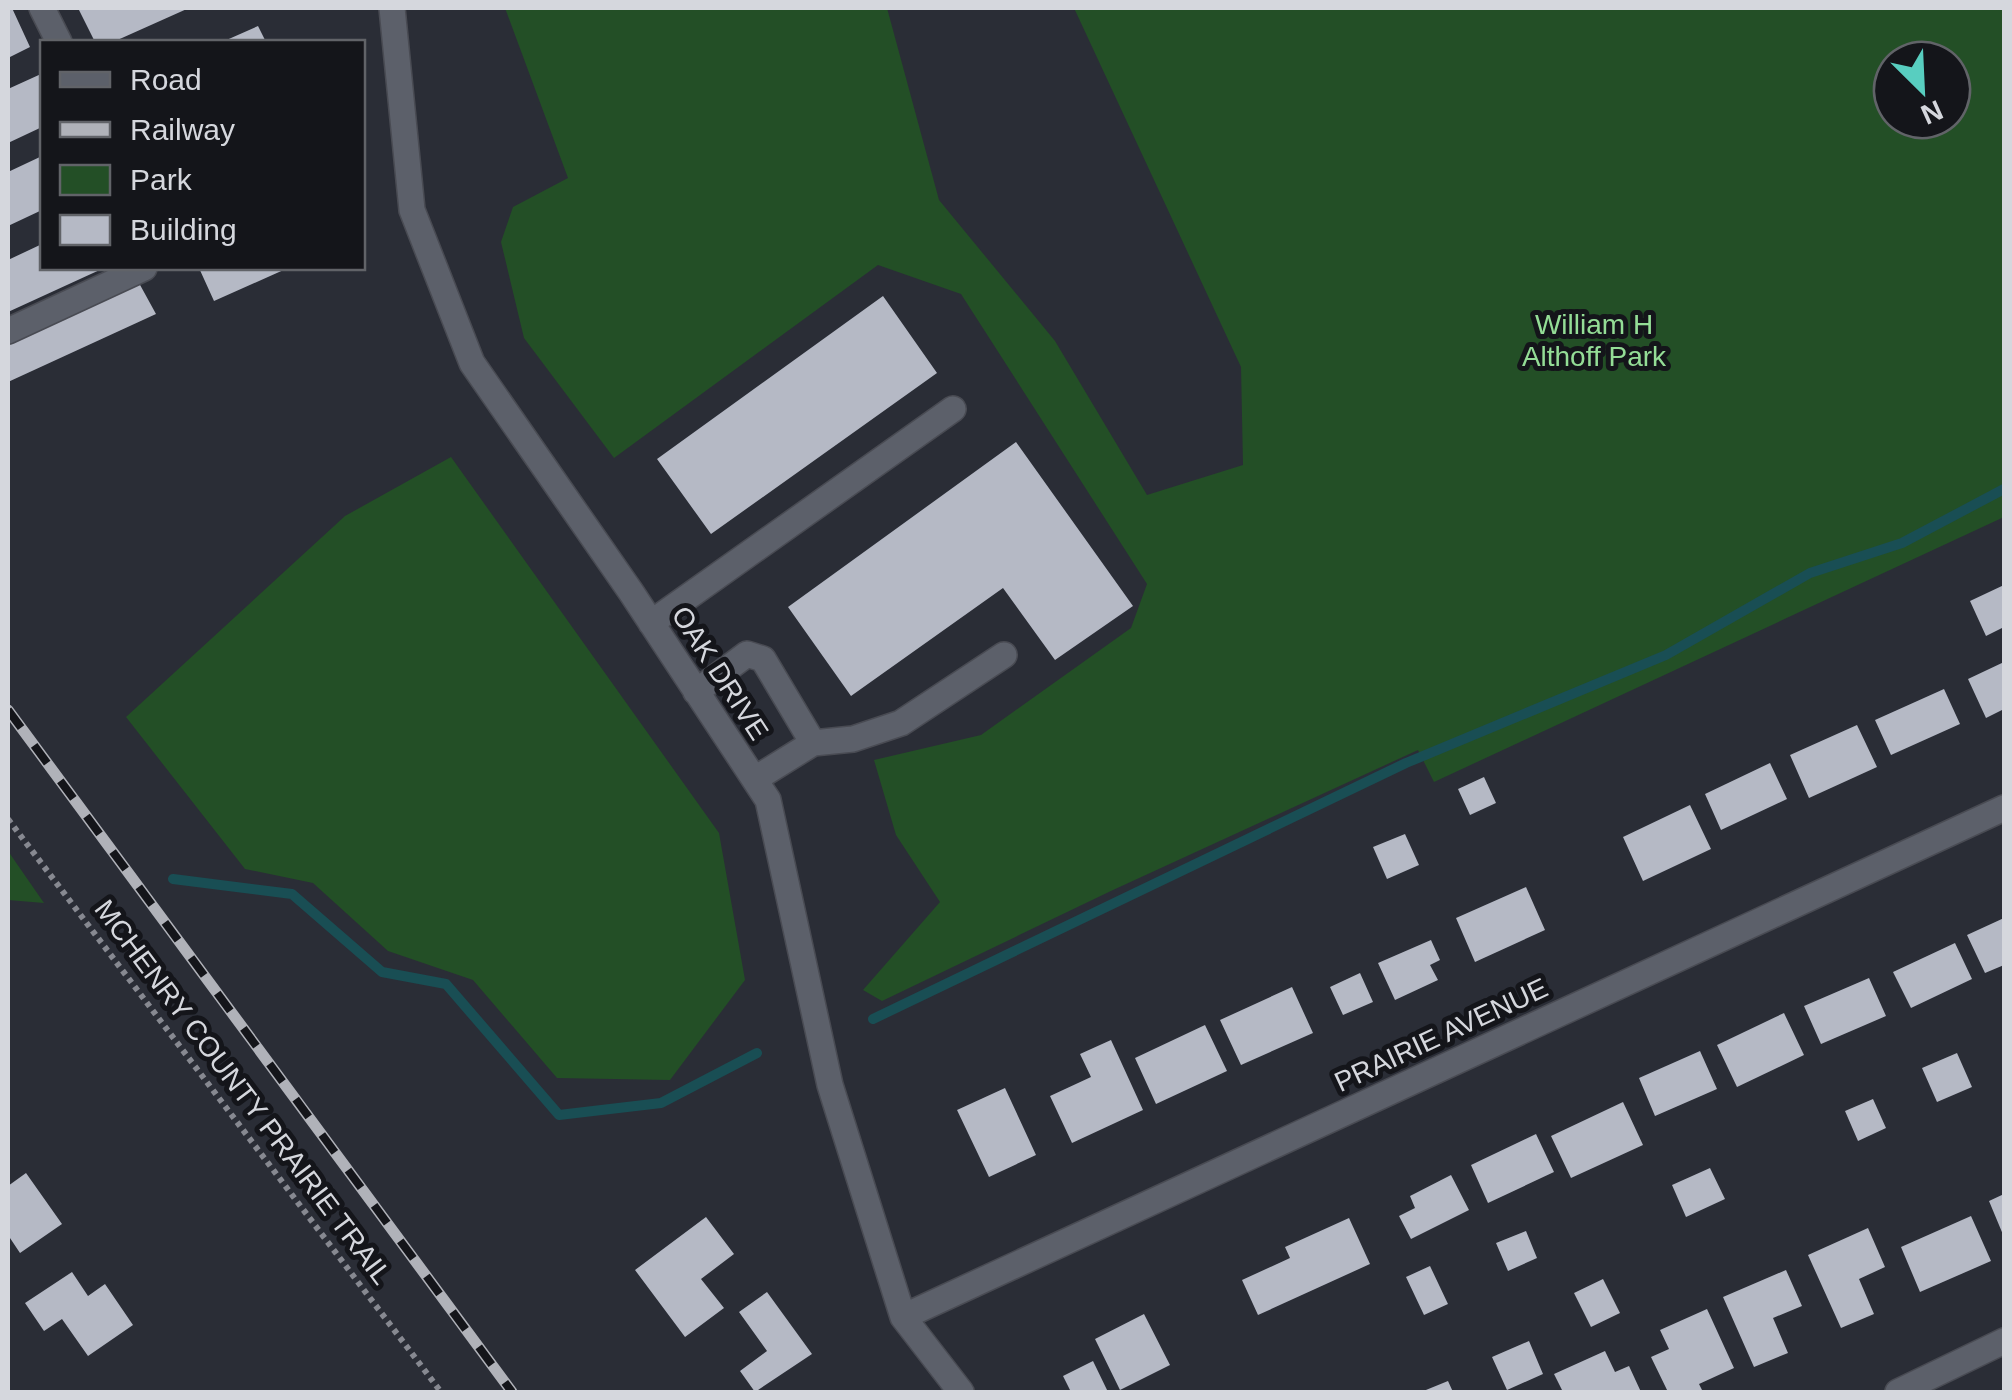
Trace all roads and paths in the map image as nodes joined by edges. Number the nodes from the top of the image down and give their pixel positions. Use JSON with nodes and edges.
{"nodes":[{"id":1,"x":42,"y":8,"type":"edge"},
{"id":2,"x":392,"y":8,"type":"edge"},
{"id":3,"x":57,"y":40,"type":"edge"},
{"id":4,"x":140,"y":270,"type":"edge"},
{"id":5,"x":8,"y":331,"type":"edge"},
{"id":6,"x":953,"y":409,"type":"dead end"},
{"id":7,"x":651,"y":623,"type":"junction"},
{"id":8,"x":1004,"y":655,"type":"dead end"},
{"id":9,"x":696,"y":692,"type":"junction"},
{"id":10,"x":812,"y":743,"type":"junction"},
{"id":11,"x":755,"y":779,"type":"junction"},
{"id":12,"x":2004,"y":808,"type":"edge"},
{"id":13,"x":8,"y":819,"type":"edge"},
{"id":14,"x":903,"y":1317,"type":"junction"},
{"id":15,"x":2004,"y":1342,"type":"edge"},
{"id":16,"x":441,"y":1392,"type":"edge"},
{"id":17,"x":961,"y":1392,"type":"edge"},
{"id":18,"x":1898,"y":1392,"type":"edge"}],
"edges":[{"from":1,"to":3,"type":"street"},
{"from":2,"to":7,"type":"street","name":"OAK DRIVE"},
{"from":4,"to":5,"type":"street"},
{"from":6,"to":7,"type":"street"},
{"from":7,"to":9,"type":"street","name":"OAK DRIVE"},
{"from":8,"to":10,"type":"street"},
{"from":9,"to":10,"type":"street"},
{"from":9,"to":11,"type":"street","name":"OAK DRIVE"},
{"from":10,"to":11,"type":"street"},
{"from":11,"to":14,"type":"street","name":"OAK DRIVE"},
{"from":12,"to":14,"type":"street","name":"PRAIRIE AVENUE"},
{"from":13,"to":16,"type":"path","name":"MCHENRY COUNTY PRAIRIE TRAIL"},
{"from":14,"to":17,"type":"street","name":"OAK DRIVE"},
{"from":15,"to":18,"type":"street"}]}
